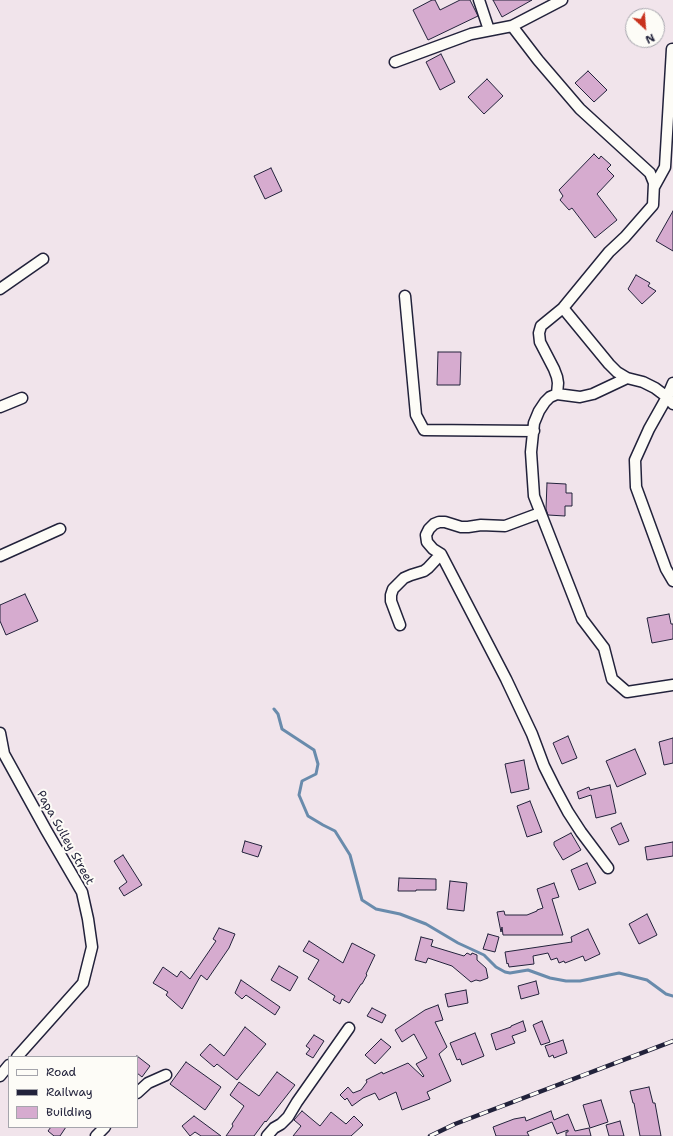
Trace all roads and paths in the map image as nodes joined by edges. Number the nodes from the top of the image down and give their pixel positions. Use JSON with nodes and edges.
{"nodes":[{"id":1,"x":479,"y":0,"type":"edge"},
{"id":2,"x":562,"y":0,"type":"edge"},
{"id":3,"x":512,"y":26,"type":"junction"},
{"id":4,"x":489,"y":30,"type":"junction"},
{"id":5,"x":673,"y":49,"type":"edge"},
{"id":6,"x":395,"y":62,"type":"dead end"},
{"id":7,"x":654,"y":187,"type":"junction"},
{"id":8,"x":43,"y":259,"type":"dead end"},
{"id":9,"x":0,"y":289,"type":"edge"},
{"id":10,"x":405,"y":296,"type":"dead end"},
{"id":11,"x":563,"y":308,"type":"junction"},
{"id":12,"x":627,"y":378,"type":"junction"},
{"id":13,"x":673,"y":383,"type":"edge"},
{"id":14,"x":557,"y":394,"type":"junction"},
{"id":15,"x":22,"y":398,"type":"dead end"},
{"id":16,"x":670,"y":401,"type":"edge"},
{"id":17,"x":0,"y":407,"type":"edge"},
{"id":18,"x":534,"y":431,"type":"junction"},
{"id":19,"x":540,"y":513,"type":"junction"},
{"id":20,"x":60,"y":529,"type":"dead end"},
{"id":21,"x":441,"y":554,"type":"junction"},
{"id":22,"x":0,"y":556,"type":"edge"},
{"id":23,"x":673,"y":580,"type":"edge"},
{"id":24,"x":400,"y":625,"type":"dead end"},
{"id":25,"x":673,"y":685,"type":"edge"},
{"id":26,"x":0,"y":733,"type":"edge"},
{"id":27,"x":2,"y":755,"type":"edge"},
{"id":28,"x":608,"y":868,"type":"dead end"},
{"id":29,"x":349,"y":1028,"type":"dead end"},
{"id":30,"x":18,"y":1056,"type":"edge"},
{"id":31,"x":8,"y":1067,"type":"edge"},
{"id":32,"x":166,"y":1075,"type":"dead end"},
{"id":33,"x":0,"y":1076,"type":"edge"},
{"id":34,"x":138,"y":1092,"type":"edge"},
{"id":35,"x":104,"y":1128,"type":"edge"},
{"id":36,"x":96,"y":1136,"type":"edge"},
{"id":37,"x":267,"y":1136,"type":"edge"}],
"edges":[{"from":1,"to":4,"type":"street"},
{"from":2,"to":3,"type":"street"},
{"from":3,"to":4,"type":"street"},
{"from":3,"to":7,"type":"street"},
{"from":4,"to":6,"type":"street"},
{"from":5,"to":7,"type":"street"},
{"from":7,"to":11,"type":"street"},
{"from":8,"to":9,"type":"street"},
{"from":10,"to":18,"type":"street"},
{"from":11,"to":12,"type":"street"},
{"from":11,"to":14,"type":"street"},
{"from":12,"to":14,"type":"street"},
{"from":12,"to":16,"type":"street"},
{"from":13,"to":16,"type":"street"},
{"from":14,"to":18,"type":"street"},
{"from":15,"to":17,"type":"street"},
{"from":16,"to":23,"type":"street"},
{"from":18,"to":19,"type":"street"},
{"from":19,"to":21,"type":"street"},
{"from":19,"to":25,"type":"street"},
{"from":20,"to":22,"type":"street"},
{"from":21,"to":24,"type":"street"},
{"from":21,"to":28,"type":"street"},
{"from":26,"to":27,"type":"street","name":"Papa Sulley Street"},
{"from":27,"to":30,"type":"street","name":"Papa Sulley Street"},
{"from":29,"to":37,"type":"street"},
{"from":31,"to":33,"type":"street"},
{"from":32,"to":34,"type":"street"},
{"from":35,"to":36,"type":"street"}]}
